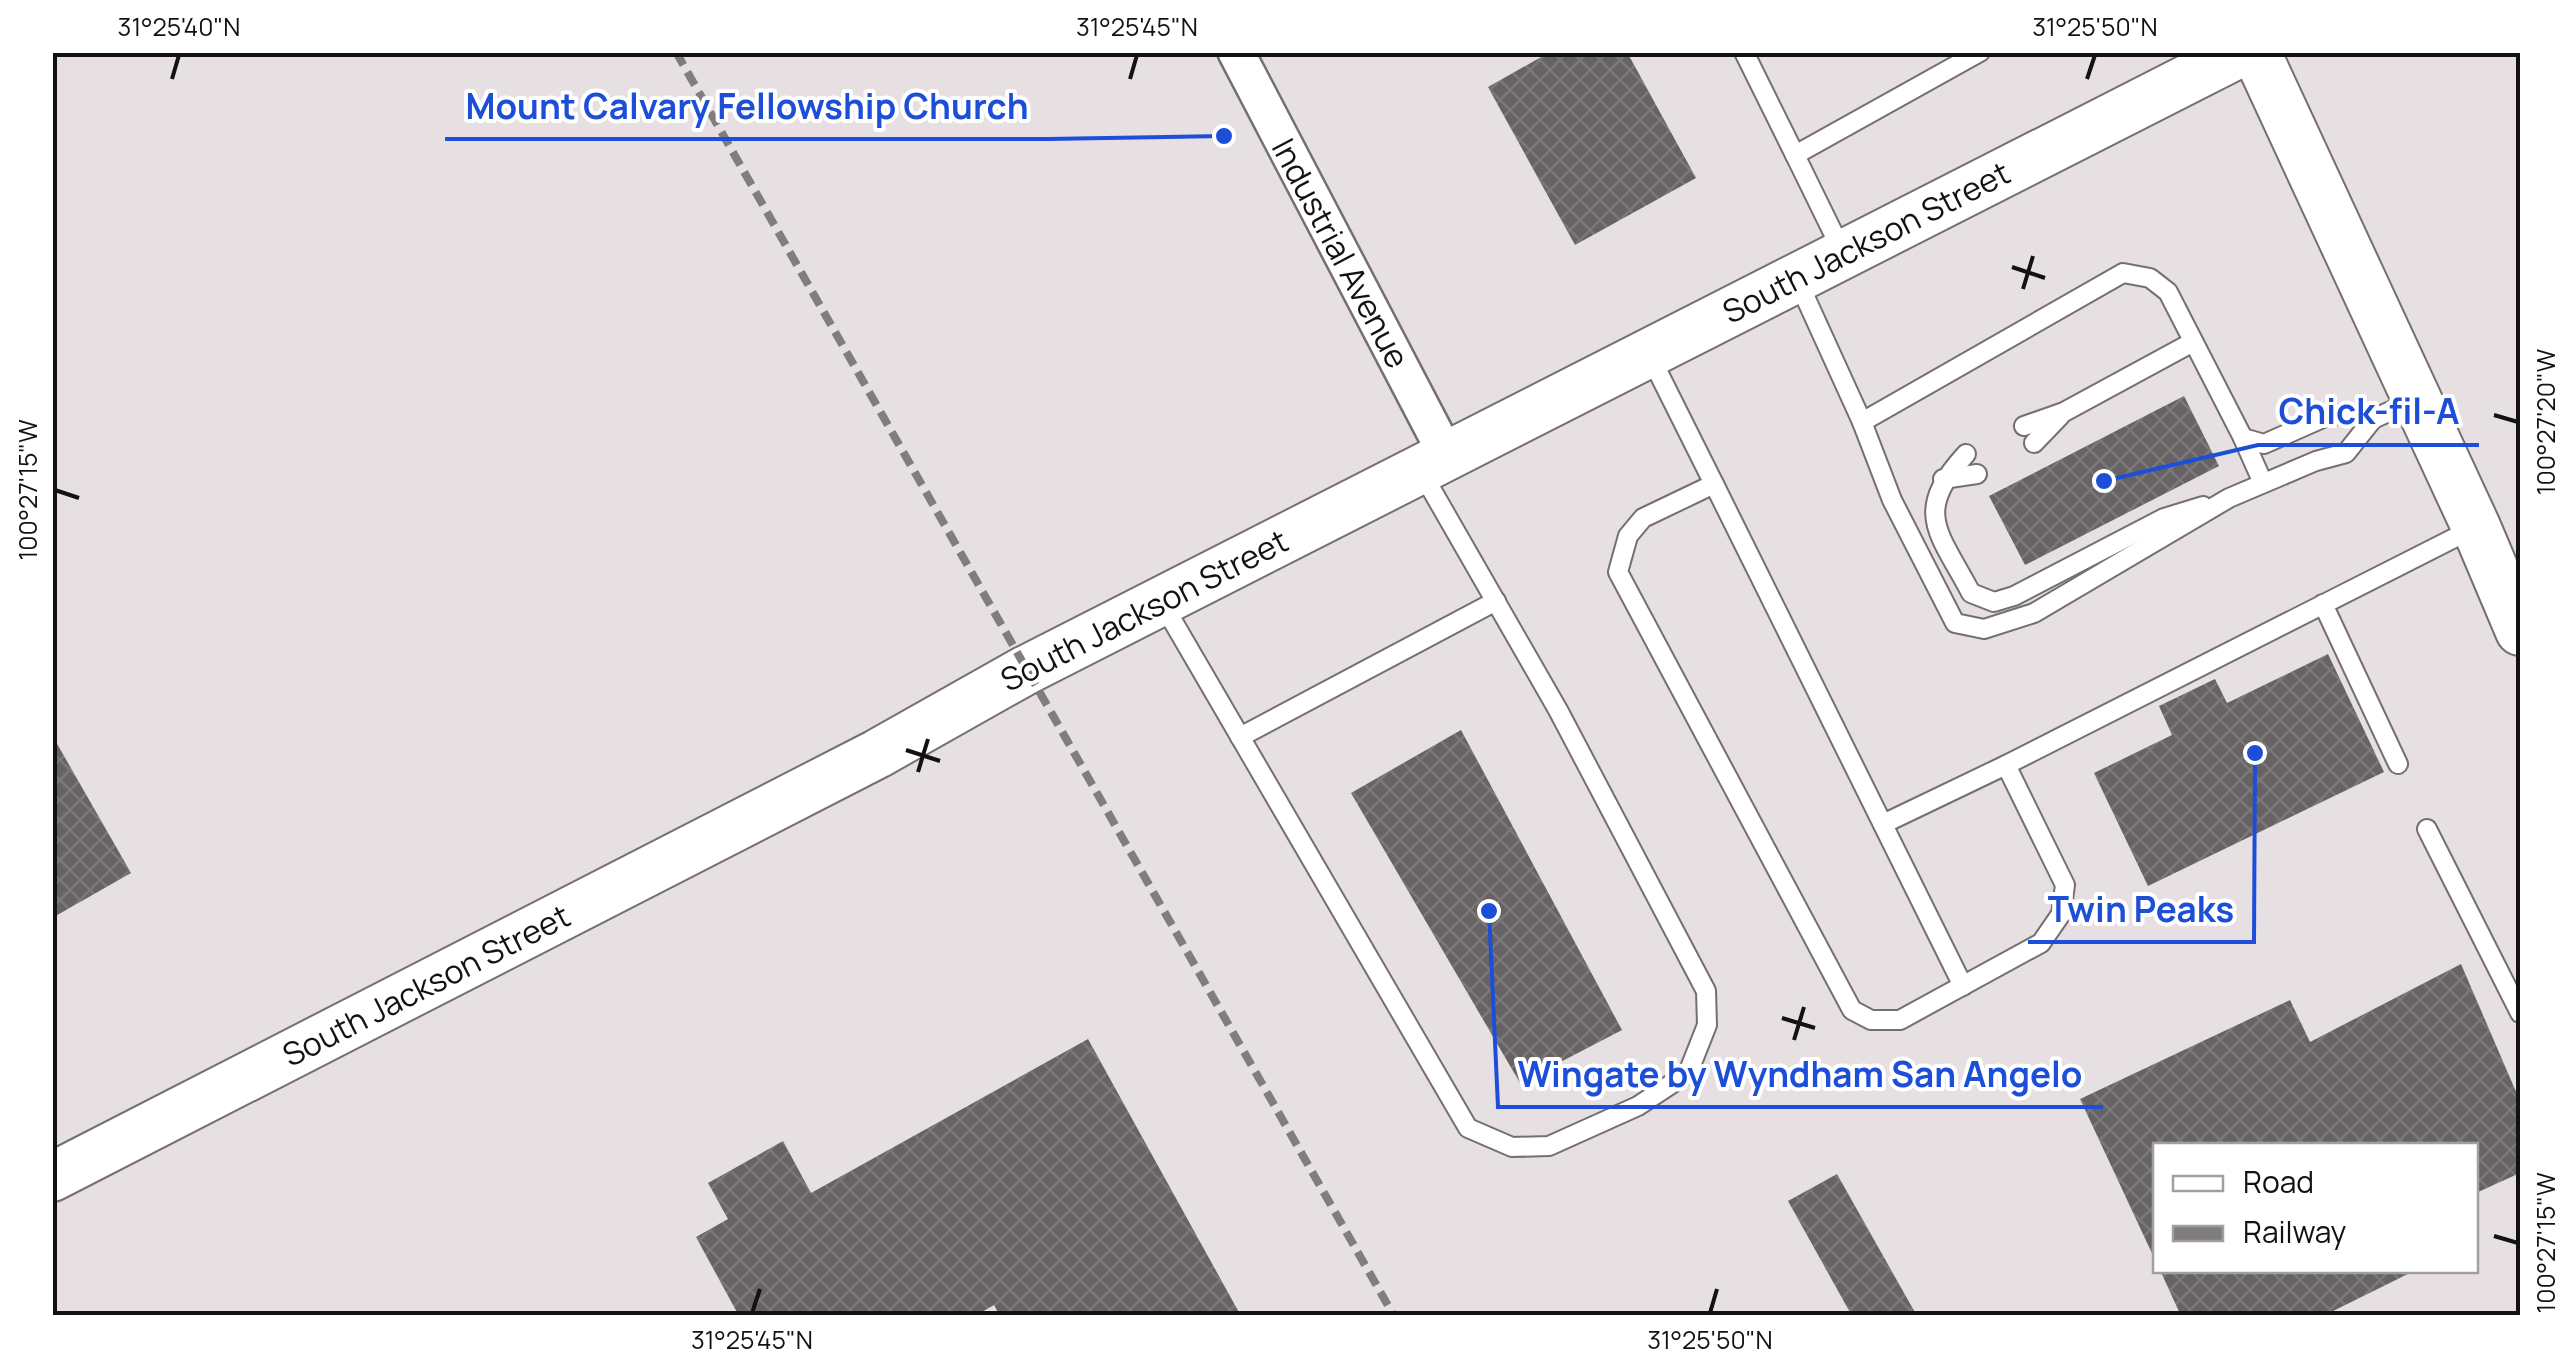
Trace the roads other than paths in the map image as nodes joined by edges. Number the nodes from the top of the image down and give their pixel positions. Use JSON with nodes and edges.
{"nodes":[{"id":1,"x":1236,"y":52,"type":"edge"},
{"id":2,"x":1744,"y":52,"type":"edge"},
{"id":3,"x":1980,"y":52,"type":"edge"},
{"id":4,"x":2241,"y":52,"type":"edge"},
{"id":5,"x":2256,"y":52,"type":"edge"},
{"id":6,"x":1795,"y":155,"type":"junction"},
{"id":7,"x":1843,"y":253,"type":"junction"},
{"id":8,"x":1796,"y":277,"type":"junction"},
{"id":9,"x":2194,"y":342,"type":"junction"},
{"id":10,"x":1648,"y":352,"type":"junction"},
{"id":11,"x":2417,"y":398,"type":"junction"},
{"id":12,"x":2064,"y":412,"type":"junction"},
{"id":13,"x":2372,"y":419,"type":"junction"},
{"id":14,"x":1862,"y":422,"type":"junction"},
{"id":15,"x":2024,"y":426,"type":"dead end"},
{"id":16,"x":2243,"y":438,"type":"junction"},
{"id":17,"x":2034,"y":443,"type":"dead end"},
{"id":18,"x":1966,"y":454,"type":"dead end"},
{"id":19,"x":1433,"y":461,"type":"junction"},
{"id":20,"x":1977,"y":474,"type":"dead end"},
{"id":21,"x":1943,"y":479,"type":"junction"},
{"id":22,"x":2263,"y":483,"type":"junction"},
{"id":23,"x":1714,"y":484,"type":"junction"},
{"id":24,"x":2229,"y":498,"type":"junction"},
{"id":25,"x":2476,"y":527,"type":"junction"},
{"id":26,"x":1161,"y":600,"type":"junction"},
{"id":27,"x":1496,"y":601,"type":"junction"},
{"id":28,"x":2323,"y":604,"type":"junction"},
{"id":29,"x":2520,"y":631,"type":"edge"},
{"id":30,"x":1240,"y":737,"type":"junction"},
{"id":31,"x":2398,"y":764,"type":"dead end"},
{"id":32,"x":2006,"y":765,"type":"junction"},
{"id":33,"x":1883,"y":824,"type":"junction"},
{"id":34,"x":2427,"y":828,"type":"dead end"},
{"id":35,"x":1963,"y":986,"type":"junction"},
{"id":36,"x":2520,"y":1013,"type":"edge"},
{"id":37,"x":52,"y":1177,"type":"edge"}],
"edges":[{"from":1,"to":19,"type":"street","name":"Industrial Avenue"},
{"from":2,"to":6,"type":"lane"},
{"from":3,"to":6,"type":"lane"},
{"from":4,"to":7,"type":"main road","name":"South Jackson Street"},
{"from":5,"to":11,"type":"main road"},
{"from":6,"to":7,"type":"lane"},
{"from":7,"to":8,"type":"main road","name":"South Jackson Street"},
{"from":8,"to":10,"type":"main road","name":"South Jackson Street"},
{"from":8,"to":14,"type":"lane"},
{"from":9,"to":12,"type":"lane"},
{"from":9,"to":14,"type":"lane"},
{"from":9,"to":16,"type":"lane"},
{"from":10,"to":19,"type":"main road","name":"South Jackson Street"},
{"from":10,"to":23,"type":"lane"},
{"from":11,"to":13,"type":"lane"},
{"from":11,"to":25,"type":"main road"},
{"from":12,"to":15,"type":"lane"},
{"from":12,"to":17,"type":"lane"},
{"from":13,"to":16,"type":"lane"},
{"from":13,"to":22,"type":"lane"},
{"from":14,"to":24,"type":"lane"},
{"from":16,"to":22,"type":"lane"},
{"from":18,"to":21,"type":"lane"},
{"from":19,"to":26,"type":"main road","name":"South Jackson Street"},
{"from":19,"to":27,"type":"lane"},
{"from":20,"to":21,"type":"lane"},
{"from":21,"to":24,"type":"lane"},
{"from":22,"to":24,"type":"lane"},
{"from":23,"to":33,"type":"lane"},
{"from":23,"to":35,"type":"lane"},
{"from":25,"to":28,"type":"lane"},
{"from":25,"to":29,"type":"main road"},
{"from":26,"to":30,"type":"lane"},
{"from":26,"to":37,"type":"main road","name":"South Jackson Street"},
{"from":27,"to":30,"type":"lane"},
{"from":27,"to":30,"type":"lane"},
{"from":28,"to":31,"type":"lane"},
{"from":28,"to":32,"type":"lane"},
{"from":32,"to":33,"type":"lane"},
{"from":32,"to":35,"type":"lane"},
{"from":33,"to":35,"type":"lane"},
{"from":34,"to":36,"type":"lane"}]}
